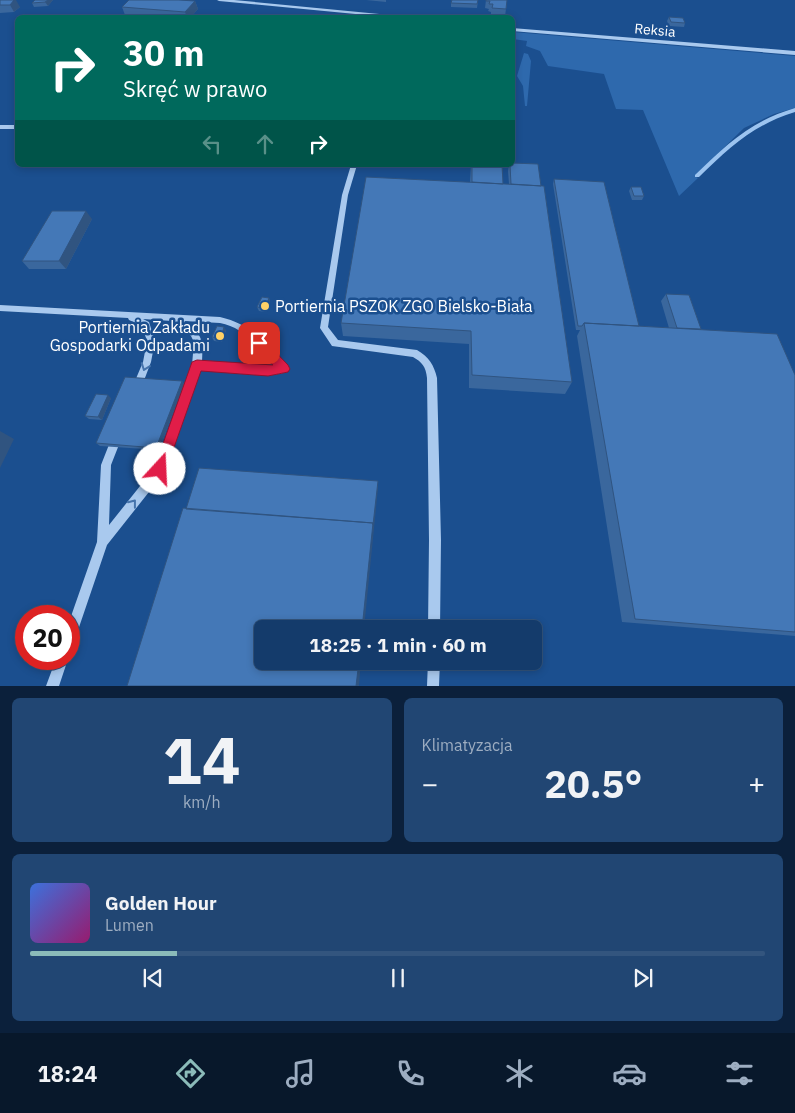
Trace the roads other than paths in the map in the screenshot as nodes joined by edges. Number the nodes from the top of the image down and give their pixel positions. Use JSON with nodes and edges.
{"nodes":[{"id":1,"x":219,"y":0,"type":"edge"},
{"id":2,"x":391,"y":15,"type":"edge"},
{"id":3,"x":515,"y":29,"type":"edge"},
{"id":4,"x":795,"y":53,"type":"edge"},
{"id":5,"x":0,"y":127,"type":"edge"},
{"id":6,"x":15,"y":127,"type":"edge"},
{"id":7,"x":353,"y":167,"type":"edge"},
{"id":8,"x":0,"y":308,"type":"edge"},
{"id":9,"x":126,"y":315,"type":"junction"},
{"id":10,"x":173,"y":318,"type":"junction"},
{"id":11,"x":197,"y":365,"type":"junction"},
{"id":12,"x":132,"y":399,"type":"edge"},
{"id":13,"x":122,"y":426,"type":"edge"},
{"id":14,"x":103,"y":542,"type":"junction"},
{"id":15,"x":80,"y":608,"type":"edge"},
{"id":16,"x":434,"y":620,"type":"edge"},
{"id":17,"x":58,"y":670,"type":"edge"},
{"id":18,"x":434,"y":670,"type":"edge"},
{"id":19,"x":52,"y":686,"type":"edge"},
{"id":20,"x":433,"y":686,"type":"edge"}],
"edges":[{"from":1,"to":2,"type":"street"},
{"from":3,"to":4,"type":"street","name":"Reksia"},
{"from":5,"to":6,"type":"street"},
{"from":7,"to":16,"type":"street"},
{"from":8,"to":9,"type":"street"},
{"from":9,"to":10,"type":"street"},
{"from":9,"to":12,"type":"street","one_way":true},
{"from":10,"to":11,"type":"street"},
{"from":10,"to":11,"type":"street"},
{"from":14,"to":11,"type":"street","one_way":true},
{"from":13,"to":14,"type":"street"},
{"from":14,"to":15,"type":"street"},
{"from":17,"to":19,"type":"street"},
{"from":18,"to":20,"type":"street"}]}
